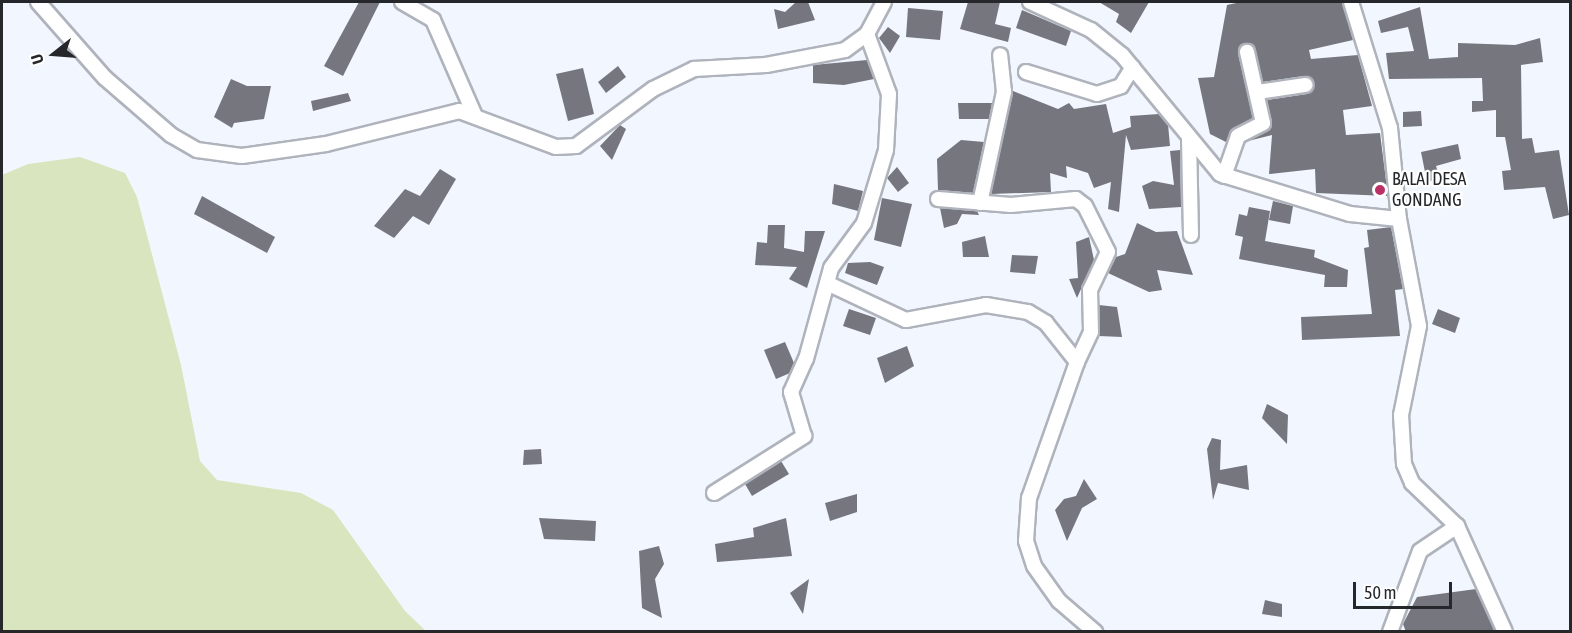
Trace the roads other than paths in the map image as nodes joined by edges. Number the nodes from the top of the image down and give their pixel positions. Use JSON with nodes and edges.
{"nodes":[{"id":1,"x":38,"y":2,"type":"edge"},
{"id":2,"x":402,"y":2,"type":"edge"},
{"id":3,"x":884,"y":2,"type":"edge"},
{"id":4,"x":1030,"y":2,"type":"edge"},
{"id":5,"x":1351,"y":2,"type":"edge"},
{"id":6,"x":867,"y":34,"type":"junction"},
{"id":7,"x":1247,"y":52,"type":"dead end"},
{"id":8,"x":1000,"y":55,"type":"dead end"},
{"id":9,"x":1133,"y":67,"type":"junction"},
{"id":10,"x":1026,"y":72,"type":"dead end"},
{"id":11,"x":1305,"y":85,"type":"dead end"},
{"id":12,"x":1258,"y":92,"type":"junction"},
{"id":13,"x":474,"y":114,"type":"junction"},
{"id":14,"x":1189,"y":139,"type":"junction"},
{"id":15,"x":1224,"y":176,"type":"junction"},
{"id":16,"x":938,"y":198,"type":"dead end"},
{"id":17,"x":980,"y":203,"type":"junction"},
{"id":18,"x":1399,"y":219,"type":"junction"},
{"id":19,"x":1191,"y":235,"type":"dead end"},
{"id":20,"x":829,"y":284,"type":"junction"},
{"id":21,"x":1077,"y":362,"type":"junction"},
{"id":22,"x":714,"y":494,"type":"dead end"},
{"id":23,"x":1457,"y":526,"type":"junction"},
{"id":24,"x":1095,"y":632,"type":"edge"},
{"id":25,"x":1390,"y":632,"type":"edge"},
{"id":26,"x":1505,"y":632,"type":"edge"}],
"edges":[{"from":1,"to":13,"type":"street"},
{"from":2,"to":13,"type":"street"},
{"from":3,"to":6,"type":"street"},
{"from":4,"to":9,"type":"street"},
{"from":5,"to":18,"type":"street"},
{"from":6,"to":13,"type":"street"},
{"from":6,"to":20,"type":"street"},
{"from":7,"to":12,"type":"street"},
{"from":8,"to":17,"type":"street"},
{"from":9,"to":10,"type":"street"},
{"from":9,"to":14,"type":"street"},
{"from":11,"to":12,"type":"street"},
{"from":12,"to":15,"type":"street"},
{"from":14,"to":15,"type":"street"},
{"from":14,"to":19,"type":"street"},
{"from":15,"to":18,"type":"street"},
{"from":16,"to":17,"type":"street"},
{"from":17,"to":21,"type":"street"},
{"from":18,"to":23,"type":"street"},
{"from":20,"to":21,"type":"street"},
{"from":20,"to":22,"type":"street"},
{"from":21,"to":24,"type":"street"},
{"from":23,"to":25,"type":"street"},
{"from":23,"to":26,"type":"street"}]}
